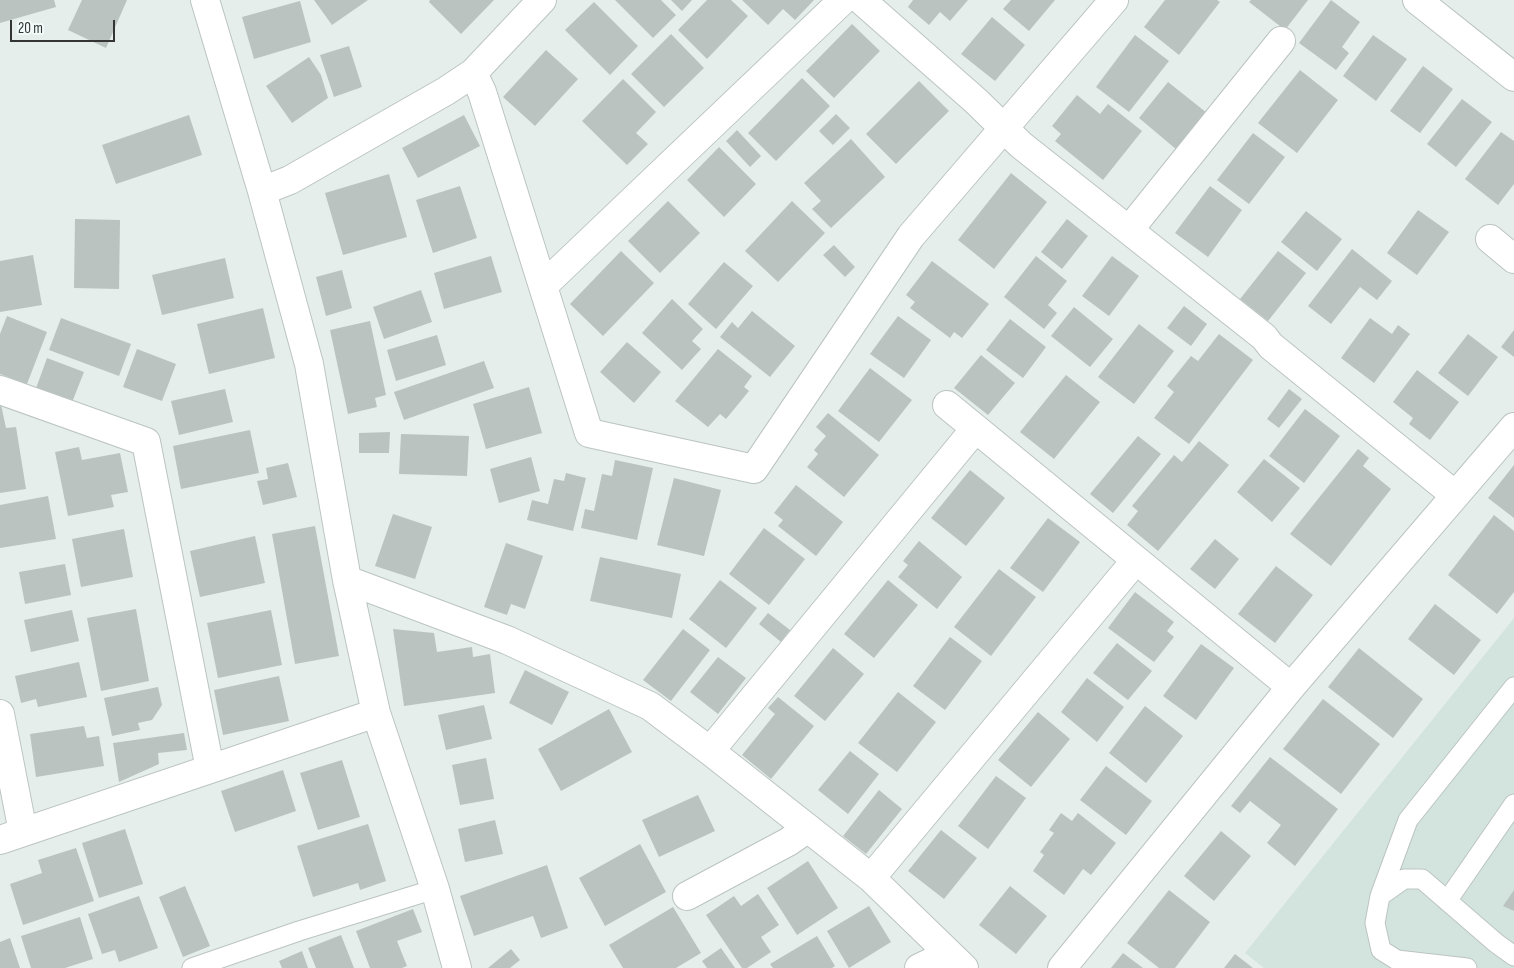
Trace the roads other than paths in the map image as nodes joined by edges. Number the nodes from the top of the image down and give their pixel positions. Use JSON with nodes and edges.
{"nodes":[{"id":1,"x":205,"y":0,"type":"edge"},
{"id":2,"x":542,"y":0,"type":"edge"},
{"id":3,"x":843,"y":0,"type":"edge"},
{"id":4,"x":861,"y":0,"type":"edge"},
{"id":5,"x":1114,"y":0,"type":"edge"},
{"id":6,"x":1417,"y":0,"type":"edge"},
{"id":7,"x":1281,"y":41,"type":"dead end"},
{"id":8,"x":473,"y":72,"type":"junction"},
{"id":9,"x":1514,"y":77,"type":"edge"},
{"id":10,"x":1004,"y":128,"type":"junction"},
{"id":11,"x":262,"y":191,"type":"junction"},
{"id":12,"x":1129,"y":230,"type":"junction"},
{"id":13,"x":1490,"y":239,"type":"dead end"},
{"id":14,"x":1514,"y":259,"type":"edge"},
{"id":15,"x":544,"y":285,"type":"junction"},
{"id":16,"x":0,"y":390,"type":"edge"},
{"id":17,"x":947,"y":406,"type":"dead end"},
{"id":18,"x":1514,"y":427,"type":"edge"},
{"id":19,"x":975,"y":429,"type":"junction"},
{"id":20,"x":1455,"y":494,"type":"junction"},
{"id":21,"x":1136,"y":560,"type":"junction"},
{"id":22,"x":347,"y":580,"type":"junction"},
{"id":23,"x":1291,"y":687,"type":"junction"},
{"id":24,"x":1514,"y":687,"type":"edge"},
{"id":25,"x":376,"y":713,"type":"junction"},
{"id":26,"x":0,"y":714,"type":"edge"},
{"id":27,"x":710,"y":751,"type":"junction"},
{"id":28,"x":210,"y":770,"type":"junction"},
{"id":29,"x":1514,"y":804,"type":"edge"},
{"id":30,"x":808,"y":828,"type":"junction"},
{"id":31,"x":12,"y":836,"type":"edge"},
{"id":32,"x":871,"y":878,"type":"junction"},
{"id":33,"x":435,"y":888,"type":"junction"},
{"id":34,"x":687,"y":896,"type":"dead end"},
{"id":35,"x":1380,"y":896,"type":"junction"},
{"id":36,"x":1448,"y":901,"type":"junction"},
{"id":37,"x":1514,"y":956,"type":"edge"},
{"id":38,"x":956,"y":961,"type":"edge"},
{"id":39,"x":192,"y":968,"type":"edge"},
{"id":40,"x":457,"y":968,"type":"edge"},
{"id":41,"x":920,"y":968,"type":"edge"},
{"id":42,"x":1062,"y":968,"type":"edge"},
{"id":43,"x":1467,"y":968,"type":"edge"}],
"edges":[{"from":1,"to":11,"type":"street"},
{"from":2,"to":8,"type":"street"},
{"from":3,"to":15,"type":"street"},
{"from":4,"to":10,"type":"street"},
{"from":5,"to":10,"type":"street"},
{"from":6,"to":9,"type":"street"},
{"from":7,"to":12,"type":"street"},
{"from":8,"to":11,"type":"street"},
{"from":8,"to":15,"type":"street"},
{"from":10,"to":12,"type":"street"},
{"from":10,"to":15,"type":"street"},
{"from":11,"to":22,"type":"street"},
{"from":12,"to":20,"type":"street"},
{"from":13,"to":14,"type":"street"},
{"from":16,"to":28,"type":"street"},
{"from":17,"to":19,"type":"street"},
{"from":18,"to":20,"type":"street"},
{"from":19,"to":21,"type":"street"},
{"from":19,"to":27,"type":"street"},
{"from":20,"to":23,"type":"street"},
{"from":21,"to":23,"type":"street"},
{"from":21,"to":32,"type":"street"},
{"from":22,"to":25,"type":"street"},
{"from":22,"to":27,"type":"street"},
{"from":23,"to":42,"type":"street"},
{"from":24,"to":35,"type":"lane"},
{"from":25,"to":28,"type":"street"},
{"from":25,"to":33,"type":"street"},
{"from":26,"to":31,"type":"street"},
{"from":27,"to":30,"type":"street"},
{"from":28,"to":31,"type":"street"},
{"from":29,"to":36,"type":"lane"},
{"from":30,"to":32,"type":"street"},
{"from":30,"to":34,"type":"street"},
{"from":32,"to":38,"type":"street"},
{"from":33,"to":39,"type":"lane"},
{"from":33,"to":40,"type":"street"},
{"from":35,"to":36,"type":"lane"},
{"from":35,"to":43,"type":"lane"},
{"from":36,"to":37,"type":"lane"},
{"from":38,"to":41,"type":"street"}]}
